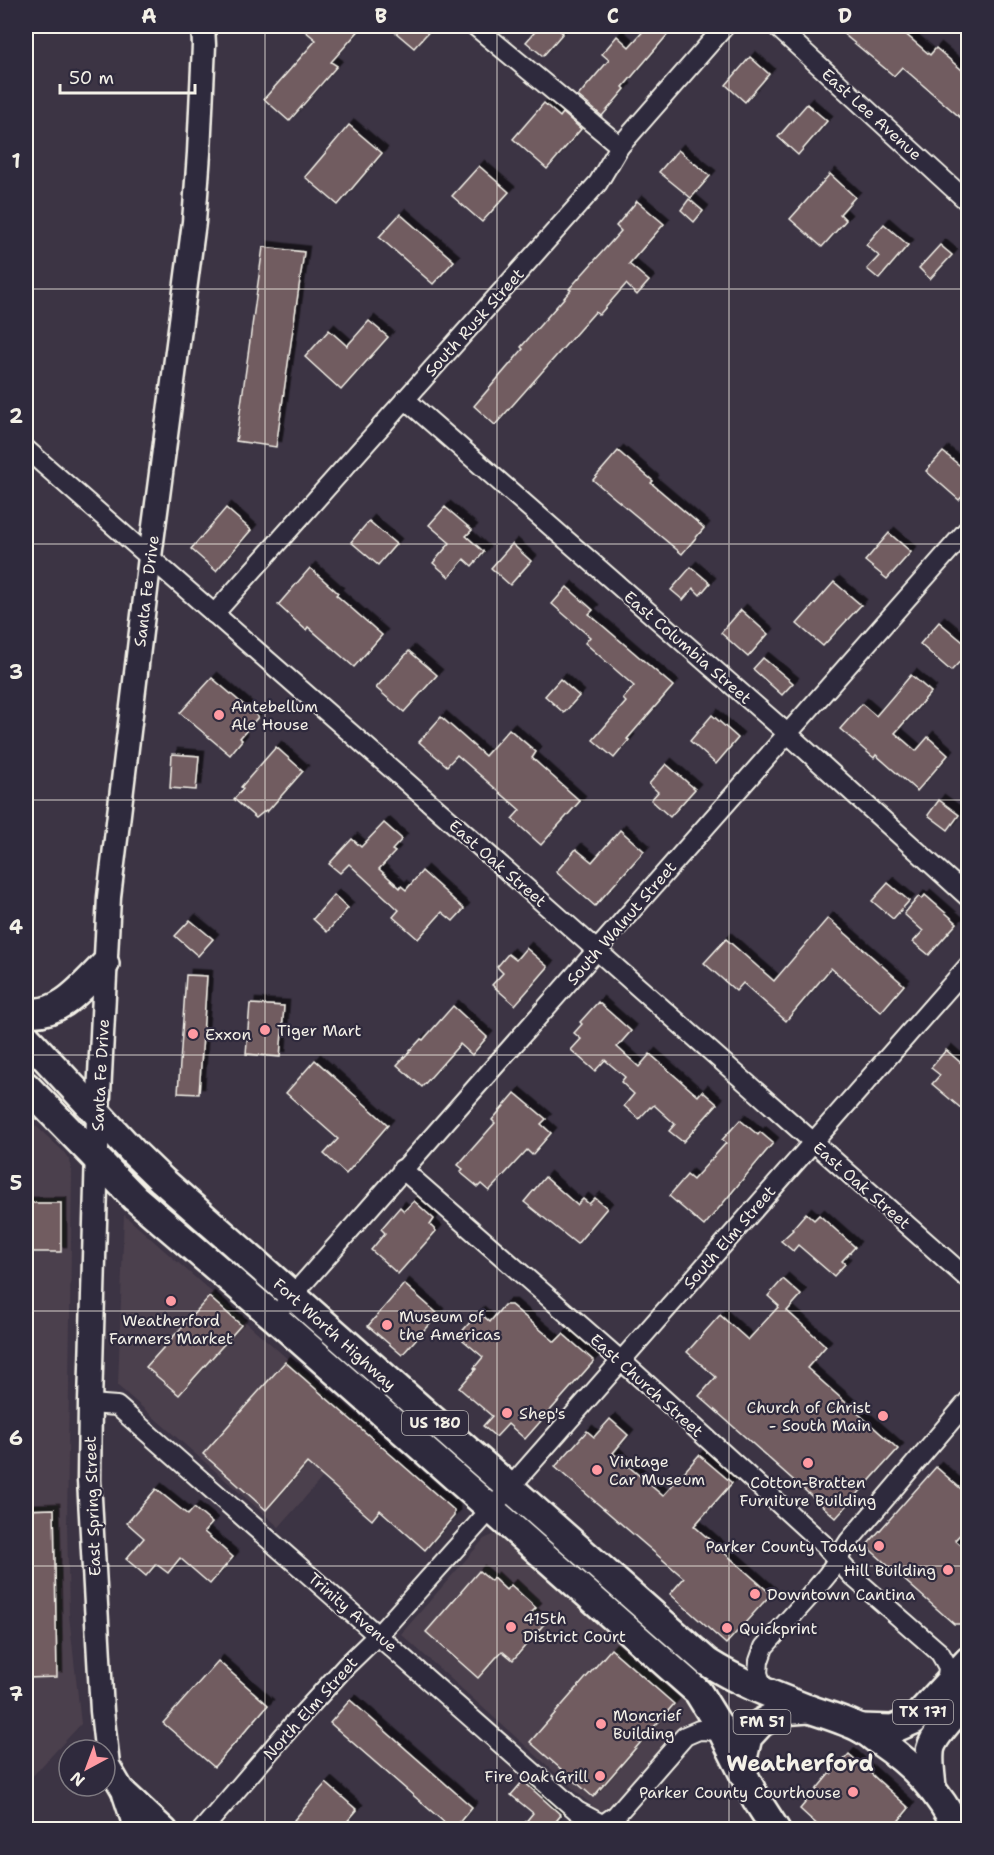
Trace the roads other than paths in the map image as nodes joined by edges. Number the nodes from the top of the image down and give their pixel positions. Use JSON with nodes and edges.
{"nodes":[{"id":1,"x":203,"y":26,"type":"edge"},
{"id":2,"x":475,"y":26,"type":"edge"},
{"id":3,"x":725,"y":26,"type":"edge"},
{"id":4,"x":776,"y":26,"type":"edge"},
{"id":5,"x":620,"y":146,"type":"junction"},
{"id":6,"x":969,"y":202,"type":"edge"},
{"id":7,"x":405,"y":399,"type":"junction"},
{"id":8,"x":26,"y":449,"type":"edge"},
{"id":9,"x":969,"y":529,"type":"edge"},
{"id":10,"x":150,"y":557,"type":"junction"},
{"id":11,"x":214,"y":614,"type":"junction"},
{"id":12,"x":787,"y":733,"type":"junction"},
{"id":13,"x":969,"y":897,"type":"edge"},
{"id":14,"x":598,"y":951,"type":"junction"},
{"id":15,"x":105,"y":964,"type":"junction"},
{"id":16,"x":969,"y":966,"type":"edge"},
{"id":17,"x":26,"y":995,"type":"edge"},
{"id":18,"x":56,"y":1007,"type":"junction"},
{"id":19,"x":26,"y":1011,"type":"edge"},
{"id":20,"x":26,"y":1037,"type":"edge"},
{"id":21,"x":26,"y":1086,"type":"edge"},
{"id":22,"x":98,"y":1114,"type":"junction"},
{"id":23,"x":813,"y":1142,"type":"junction"},
{"id":24,"x":96,"y":1158,"type":"junction"},
{"id":25,"x":402,"y":1170,"type":"junction"},
{"id":26,"x":969,"y":1279,"type":"edge"},
{"id":27,"x":292,"y":1296,"type":"junction"},
{"id":28,"x":274,"y":1317,"type":"junction"},
{"id":29,"x":621,"y":1360,"type":"junction"},
{"id":30,"x":969,"y":1401,"type":"edge"},
{"id":31,"x":90,"y":1404,"type":"junction"},
{"id":32,"x":509,"y":1488,"type":"junction"},
{"id":33,"x":491,"y":1509,"type":"junction"},
{"id":34,"x":838,"y":1559,"type":"junction"},
{"id":35,"x":379,"y":1634,"type":"junction"},
{"id":36,"x":969,"y":1661,"type":"edge"},
{"id":37,"x":764,"y":1692,"type":"junction"},
{"id":38,"x":962,"y":1698,"type":"edge"},
{"id":39,"x":810,"y":1709,"type":"junction"},
{"id":40,"x":860,"y":1728,"type":"junction"},
{"id":41,"x":722,"y":1731,"type":"junction"},
{"id":42,"x":741,"y":1767,"type":"junction"},
{"id":43,"x":932,"y":1787,"type":"junction"},
{"id":44,"x":122,"y":1789,"type":"junction"},
{"id":45,"x":604,"y":1828,"type":"edge"},
{"id":46,"x":136,"y":1830,"type":"edge"},
{"id":47,"x":166,"y":1830,"type":"edge"},
{"id":48,"x":202,"y":1830,"type":"edge"},
{"id":49,"x":776,"y":1830,"type":"edge"},
{"id":50,"x":958,"y":1830,"type":"edge"}],
"edges":[{"from":1,"to":10,"type":"street","name":"Santa Fe Drive"},
{"from":2,"to":5,"type":"street"},
{"from":3,"to":5,"type":"street","name":"South Rusk Street"},
{"from":4,"to":6,"type":"street","name":"East Lee Avenue"},
{"from":5,"to":7,"type":"street","name":"South Rusk Street"},
{"from":7,"to":11,"type":"street","name":"South Rusk Street"},
{"from":7,"to":12,"type":"street","name":"East Columbia Street"},
{"from":8,"to":10,"type":"street","name":"East Oak Street"},
{"from":9,"to":12,"type":"street","name":"South Walnut Street"},
{"from":10,"to":11,"type":"street","name":"East Oak Street"},
{"from":10,"to":15,"type":"street","name":"Santa Fe Drive"},
{"from":11,"to":14,"type":"street","name":"East Oak Street"},
{"from":12,"to":13,"type":"street","name":"East Columbia Street"},
{"from":12,"to":14,"type":"street","name":"South Walnut Street"},
{"from":14,"to":23,"type":"street","name":"East Oak Street"},
{"from":14,"to":25,"type":"street","name":"South Walnut Street"},
{"from":15,"to":18,"type":"main road"},
{"from":15,"to":22,"type":"street","name":"Santa Fe Drive"},
{"from":16,"to":23,"type":"street","name":"South Elm Street"},
{"from":17,"to":18,"type":"main road"},
{"from":18,"to":19,"type":"main road"},
{"from":20,"to":22,"type":"main road","name":"Fort Worth Highway","number":"US 180"},
{"from":21,"to":24,"type":"main road","name":"Fort Worth Highway","number":"US 180"},
{"from":22,"to":24,"type":"street","name":"Santa Fe Drive"},
{"from":22,"to":27,"type":"main road","name":"Fort Worth Highway","number":"US 180"},
{"from":23,"to":26,"type":"street","name":"East Oak Street"},
{"from":23,"to":29,"type":"street","name":"South Elm Street"},
{"from":24,"to":28,"type":"main road","name":"Fort Worth Highway","number":"US 180"},
{"from":24,"to":31,"type":"street","name":"East Spring Street"},
{"from":25,"to":27,"type":"street","name":"South Walnut Street"},
{"from":25,"to":29,"type":"street","name":"East Church Street"},
{"from":27,"to":28,"type":"street","name":"South Walnut Street"},
{"from":27,"to":32,"type":"main road","name":"Fort Worth Highway","number":"US 180"},
{"from":28,"to":33,"type":"main road","name":"Fort Worth Highway","number":"US 180"},
{"from":29,"to":32,"type":"street","name":"South Elm Street"},
{"from":29,"to":34,"type":"street","name":"East Church Street"},
{"from":30,"to":34,"type":"street"},
{"from":31,"to":35,"type":"street","name":"Trinity Avenue"},
{"from":31,"to":44,"type":"street","name":"East Spring Street"},
{"from":32,"to":33,"type":"street","name":"South Elm Street"},
{"from":32,"to":37,"type":"main road","name":"Fort Worth Highway","number":"US 180"},
{"from":33,"to":35,"type":"street","name":"North Elm Street"},
{"from":33,"to":41,"type":"main road","name":"Fort Worth Highway","number":"US 180"},
{"from":34,"to":37,"type":"street"},
{"from":34,"to":38,"type":"street","name":"East Church Street"},
{"from":35,"to":45,"type":"street","name":"Trinity Avenue"},
{"from":35,"to":48,"type":"street","name":"North Elm Street"},
{"from":36,"to":38,"type":"main road","number":"TX 171"},
{"from":37,"to":39,"type":"main road","name":"Fort Worth Highway","number":"US 180"},
{"from":38,"to":40,"type":"main road","number":"TX 171"},
{"from":38,"to":43,"type":"main road","number":"TX 171"},
{"from":39,"to":40,"type":"main road","number":"US 180"},
{"from":39,"to":42,"type":"main road","number":"FM 51"},
{"from":40,"to":43,"type":"main road","number":"US 180"},
{"from":41,"to":42,"type":"main road","number":"US 180"},
{"from":41,"to":45,"type":"street"},
{"from":42,"to":49,"type":"main road","number":"US 180"},
{"from":43,"to":50,"type":"main road","number":"US 180"},
{"from":44,"to":46,"type":"street"},
{"from":44,"to":47,"type":"street","name":"East Spring Street"}]}
